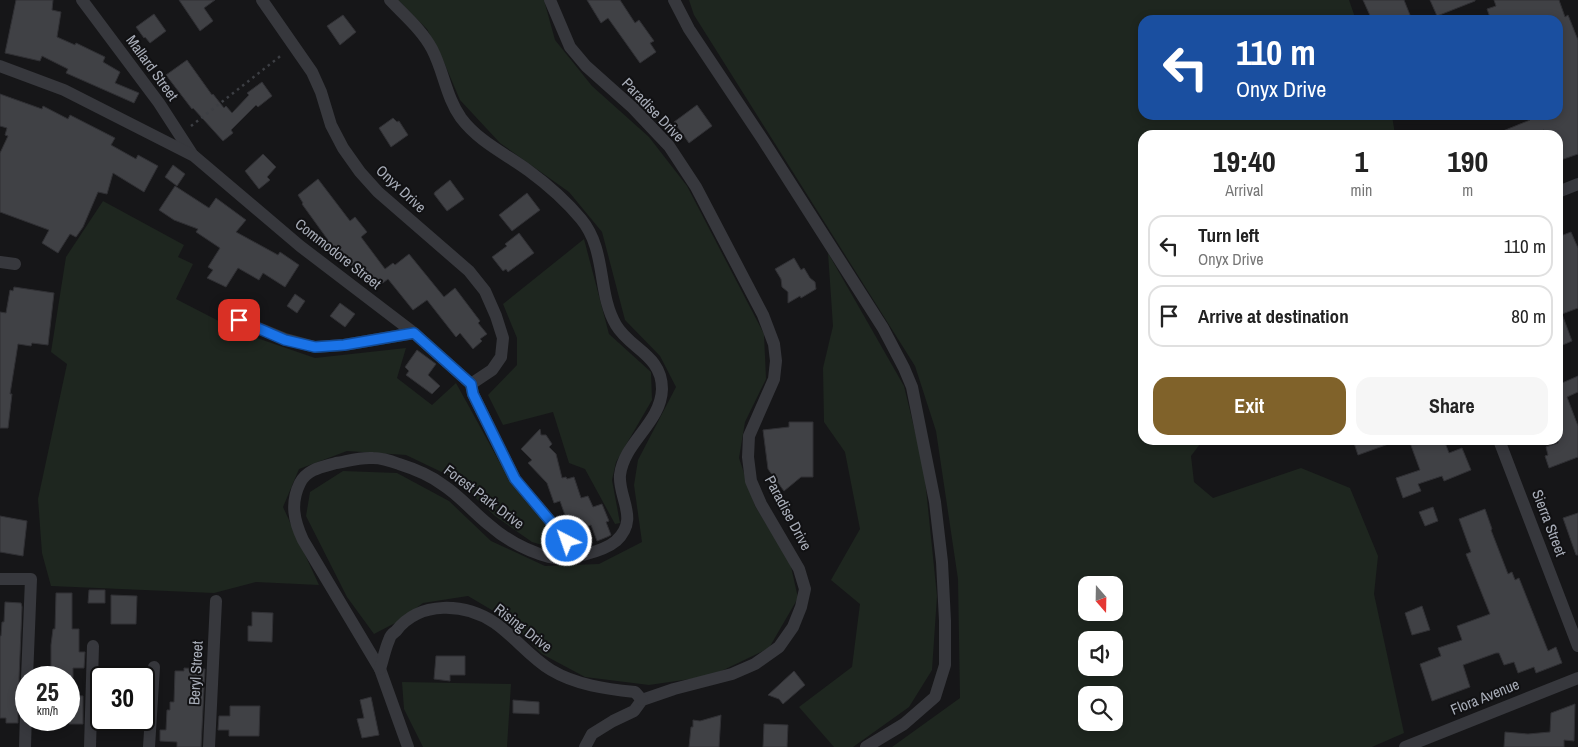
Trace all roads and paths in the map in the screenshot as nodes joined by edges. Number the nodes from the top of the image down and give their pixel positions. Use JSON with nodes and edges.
{"nodes":[{"id":1,"x":82,"y":0,"type":"edge"},
{"id":2,"x":262,"y":0,"type":"edge"},
{"id":3,"x":390,"y":0,"type":"edge"},
{"id":4,"x":550,"y":0,"type":"edge"},
{"id":5,"x":674,"y":0,"type":"edge"},
{"id":6,"x":294,"y":45,"type":"junction"},
{"id":7,"x":0,"y":66,"type":"edge"},
{"id":8,"x":180,"y":135,"type":"junction"},
{"id":9,"x":194,"y":156,"type":"junction"},
{"id":10,"x":1578,"y":184,"type":"edge"},
{"id":11,"x":1563,"y":190,"type":"edge"},
{"id":12,"x":0,"y":262,"type":"edge"},
{"id":13,"x":15,"y":264,"type":"dead end"},
{"id":14,"x":239,"y":320,"type":"dead end"},
{"id":15,"x":414,"y":333,"type":"junction"},
{"id":16,"x":471,"y":384,"type":"junction"},
{"id":17,"x":1501,"y":445,"type":"edge"},
{"id":18,"x":579,"y":555,"type":"junction"},
{"id":19,"x":0,"y":579,"type":"edge"},
{"id":20,"x":216,"y":601,"type":"dead end"},
{"id":21,"x":93,"y":646,"type":"dead end"},
{"id":22,"x":1578,"y":646,"type":"edge"},
{"id":23,"x":28,"y":666,"type":"edge"},
{"id":24,"x":380,"y":669,"type":"junction"},
{"id":25,"x":1578,"y":678,"type":"edge"},
{"id":26,"x":642,"y":700,"type":"junction"},
{"id":27,"x":25,"y":731,"type":"edge"},
{"id":28,"x":150,"y":731,"type":"edge"},
{"id":29,"x":25,"y":747,"type":"edge"},
{"id":30,"x":90,"y":747,"type":"edge"},
{"id":31,"x":149,"y":747,"type":"edge"},
{"id":32,"x":209,"y":747,"type":"edge"},
{"id":33,"x":408,"y":747,"type":"edge"},
{"id":34,"x":586,"y":747,"type":"edge"},
{"id":35,"x":866,"y":747,"type":"edge"},
{"id":36,"x":1405,"y":747,"type":"edge"}],
"edges":[{"from":1,"to":8,"type":"street","name":"Mallard Street"},
{"from":2,"to":6,"type":"street","name":"Onyx Drive"},
{"from":3,"to":18,"type":"street","name":"Forest Park Drive"},
{"from":4,"to":26,"type":"street","name":"Paradise Drive"},
{"from":5,"to":35,"type":"street"},
{"from":6,"to":8,"type":"path"},
{"from":6,"to":16,"type":"street","name":"Onyx Drive"},
{"from":7,"to":9,"type":"street","name":"Commodore Street"},
{"from":8,"to":9,"type":"street","name":"Mallard Street"},
{"from":9,"to":15,"type":"street","name":"Commodore Street"},
{"from":10,"to":11,"type":"street"},
{"from":12,"to":13,"type":"street"},
{"from":14,"to":15,"type":"street"},
{"from":15,"to":16,"type":"street","name":"Commodore Street"},
{"from":16,"to":18,"type":"street","name":"Commodore Street"},
{"from":17,"to":22,"type":"street","name":"Sierra Street"},
{"from":18,"to":24,"type":"street","name":"Forest Park Drive"},
{"from":19,"to":23,"type":"street"},
{"from":20,"to":32,"type":"street","name":"Beryl Street"},
{"from":21,"to":30,"type":"street"},
{"from":24,"to":26,"type":"street","name":"Rising Drive"},
{"from":24,"to":33,"type":"street","name":"Forest Park Drive"},
{"from":25,"to":36,"type":"street","name":"Flora Avenue"},
{"from":26,"to":34,"type":"street","name":"Paradise Drive"},
{"from":27,"to":29,"type":"street"},
{"from":28,"to":31,"type":"street"}]}
